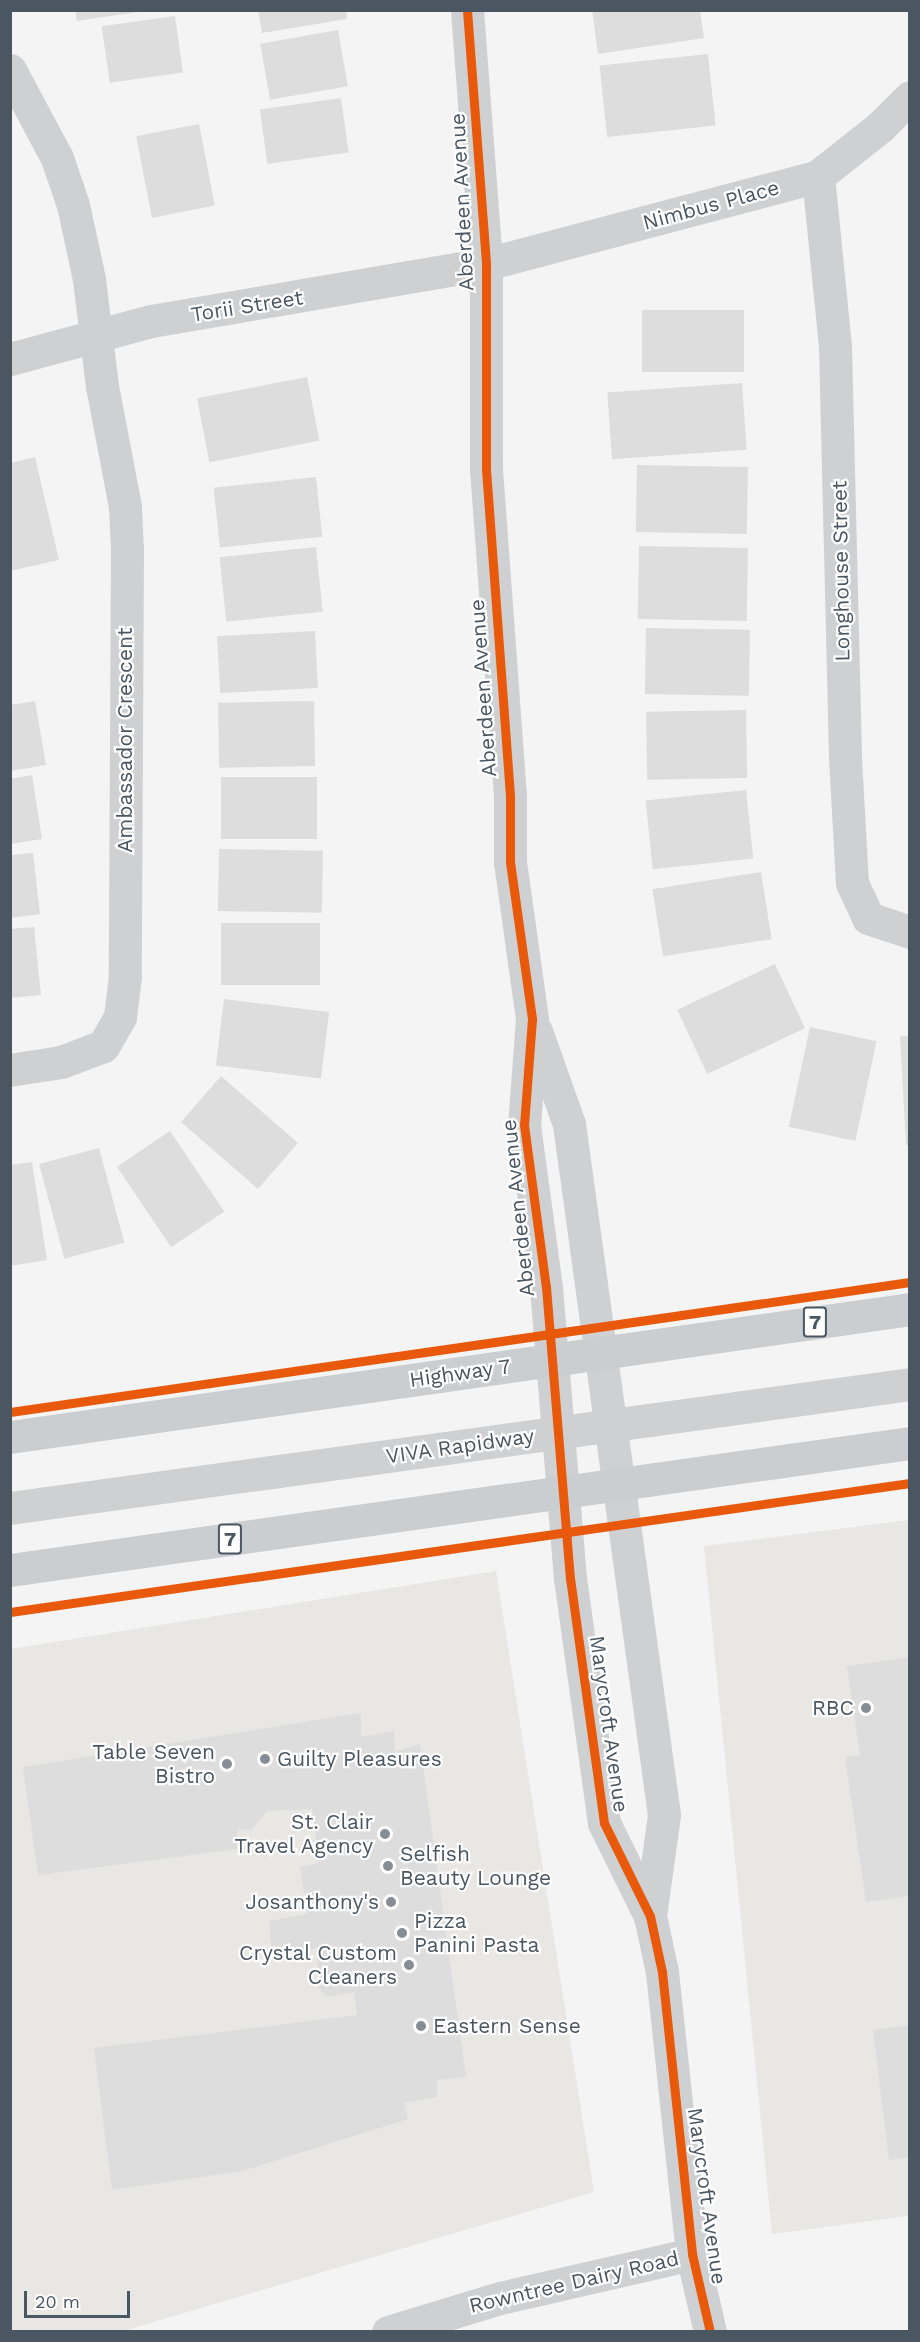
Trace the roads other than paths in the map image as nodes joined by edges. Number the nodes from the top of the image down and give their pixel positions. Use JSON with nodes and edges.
{"nodes":[{"id":1,"x":467,"y":10,"type":"edge"},
{"id":2,"x":10,"y":70,"type":"edge"},
{"id":3,"x":909,"y":97,"type":"edge"},
{"id":4,"x":818,"y":177,"type":"junction"},
{"id":5,"x":486,"y":264,"type":"junction"},
{"id":6,"x":96,"y":336,"type":"junction"},
{"id":7,"x":10,"y":359,"type":"edge"},
{"id":8,"x":909,"y":932,"type":"edge"},
{"id":9,"x":532,"y":1019,"type":"junction"},
{"id":10,"x":10,"y":1070,"type":"edge"},
{"id":11,"x":909,"y":1309,"type":"edge"},
{"id":12,"x":601,"y":1353,"type":"junction"},
{"id":13,"x":552,"y":1360,"type":"junction"},
{"id":14,"x":909,"y":1384,"type":"edge"},
{"id":15,"x":610,"y":1425,"type":"junction"},
{"id":16,"x":558,"y":1432,"type":"junction"},
{"id":17,"x":10,"y":1437,"type":"edge"},
{"id":18,"x":909,"y":1443,"type":"edge"},
{"id":19,"x":618,"y":1485,"type":"junction"},
{"id":20,"x":563,"y":1492,"type":"junction"},
{"id":21,"x":10,"y":1508,"type":"edge"},
{"id":22,"x":10,"y":1570,"type":"edge"},
{"id":23,"x":650,"y":1916,"type":"junction"},
{"id":24,"x":692,"y":2254,"type":"junction"},
{"id":25,"x":388,"y":2331,"type":"edge"},
{"id":26,"x":710,"y":2331,"type":"edge"}],
"edges":[{"from":1,"to":5,"type":"street","name":"Aberdeen Avenue"},
{"from":2,"to":6,"type":"street","name":"Ambassador Crescent"},
{"from":3,"to":4,"type":"street","name":"Nimbus Place"},
{"from":4,"to":5,"type":"street","name":"Nimbus Place"},
{"from":4,"to":8,"type":"street","name":"Longhouse Street"},
{"from":5,"to":6,"type":"street","name":"Torii Street"},
{"from":5,"to":9,"type":"street","name":"Aberdeen Avenue"},
{"from":6,"to":7,"type":"street","name":"Torii Street"},
{"from":6,"to":10,"type":"street","name":"Ambassador Crescent"},
{"from":9,"to":12,"type":"street","name":"Aberdeen Avenue"},
{"from":9,"to":13,"type":"street","name":"Aberdeen Avenue"},
{"from":11,"to":12,"type":"main road","name":"Highway 7","number":"7"},
{"from":12,"to":13,"type":"main road","name":"Highway 7","number":"7"},
{"from":12,"to":15,"type":"street","name":"Aberdeen Avenue"},
{"from":13,"to":16,"type":"street","name":"Marycroft Avenue"},
{"from":13,"to":17,"type":"main road","name":"Highway 7","number":"7"},
{"from":14,"to":15,"type":"street","name":"VIVA Rapidway"},
{"from":15,"to":16,"type":"street","name":"VIVA Rapidway"},
{"from":15,"to":19,"type":"street","name":"Aberdeen Avenue"},
{"from":16,"to":20,"type":"street","name":"Marycroft Avenue"},
{"from":16,"to":21,"type":"street","name":"VIVA Rapidway"},
{"from":18,"to":19,"type":"main road","number":"7"},
{"from":19,"to":20,"type":"main road","number":"7"},
{"from":19,"to":23,"type":"street","name":"Marycroft Avenue"},
{"from":20,"to":22,"type":"main road","number":"7"},
{"from":20,"to":23,"type":"street","name":"Marycroft Avenue"},
{"from":23,"to":24,"type":"street","name":"Marycroft Avenue"},
{"from":24,"to":25,"type":"street","name":"Rowntree Dairy Road"},
{"from":24,"to":26,"type":"street","name":"Marycroft Avenue"}]}
